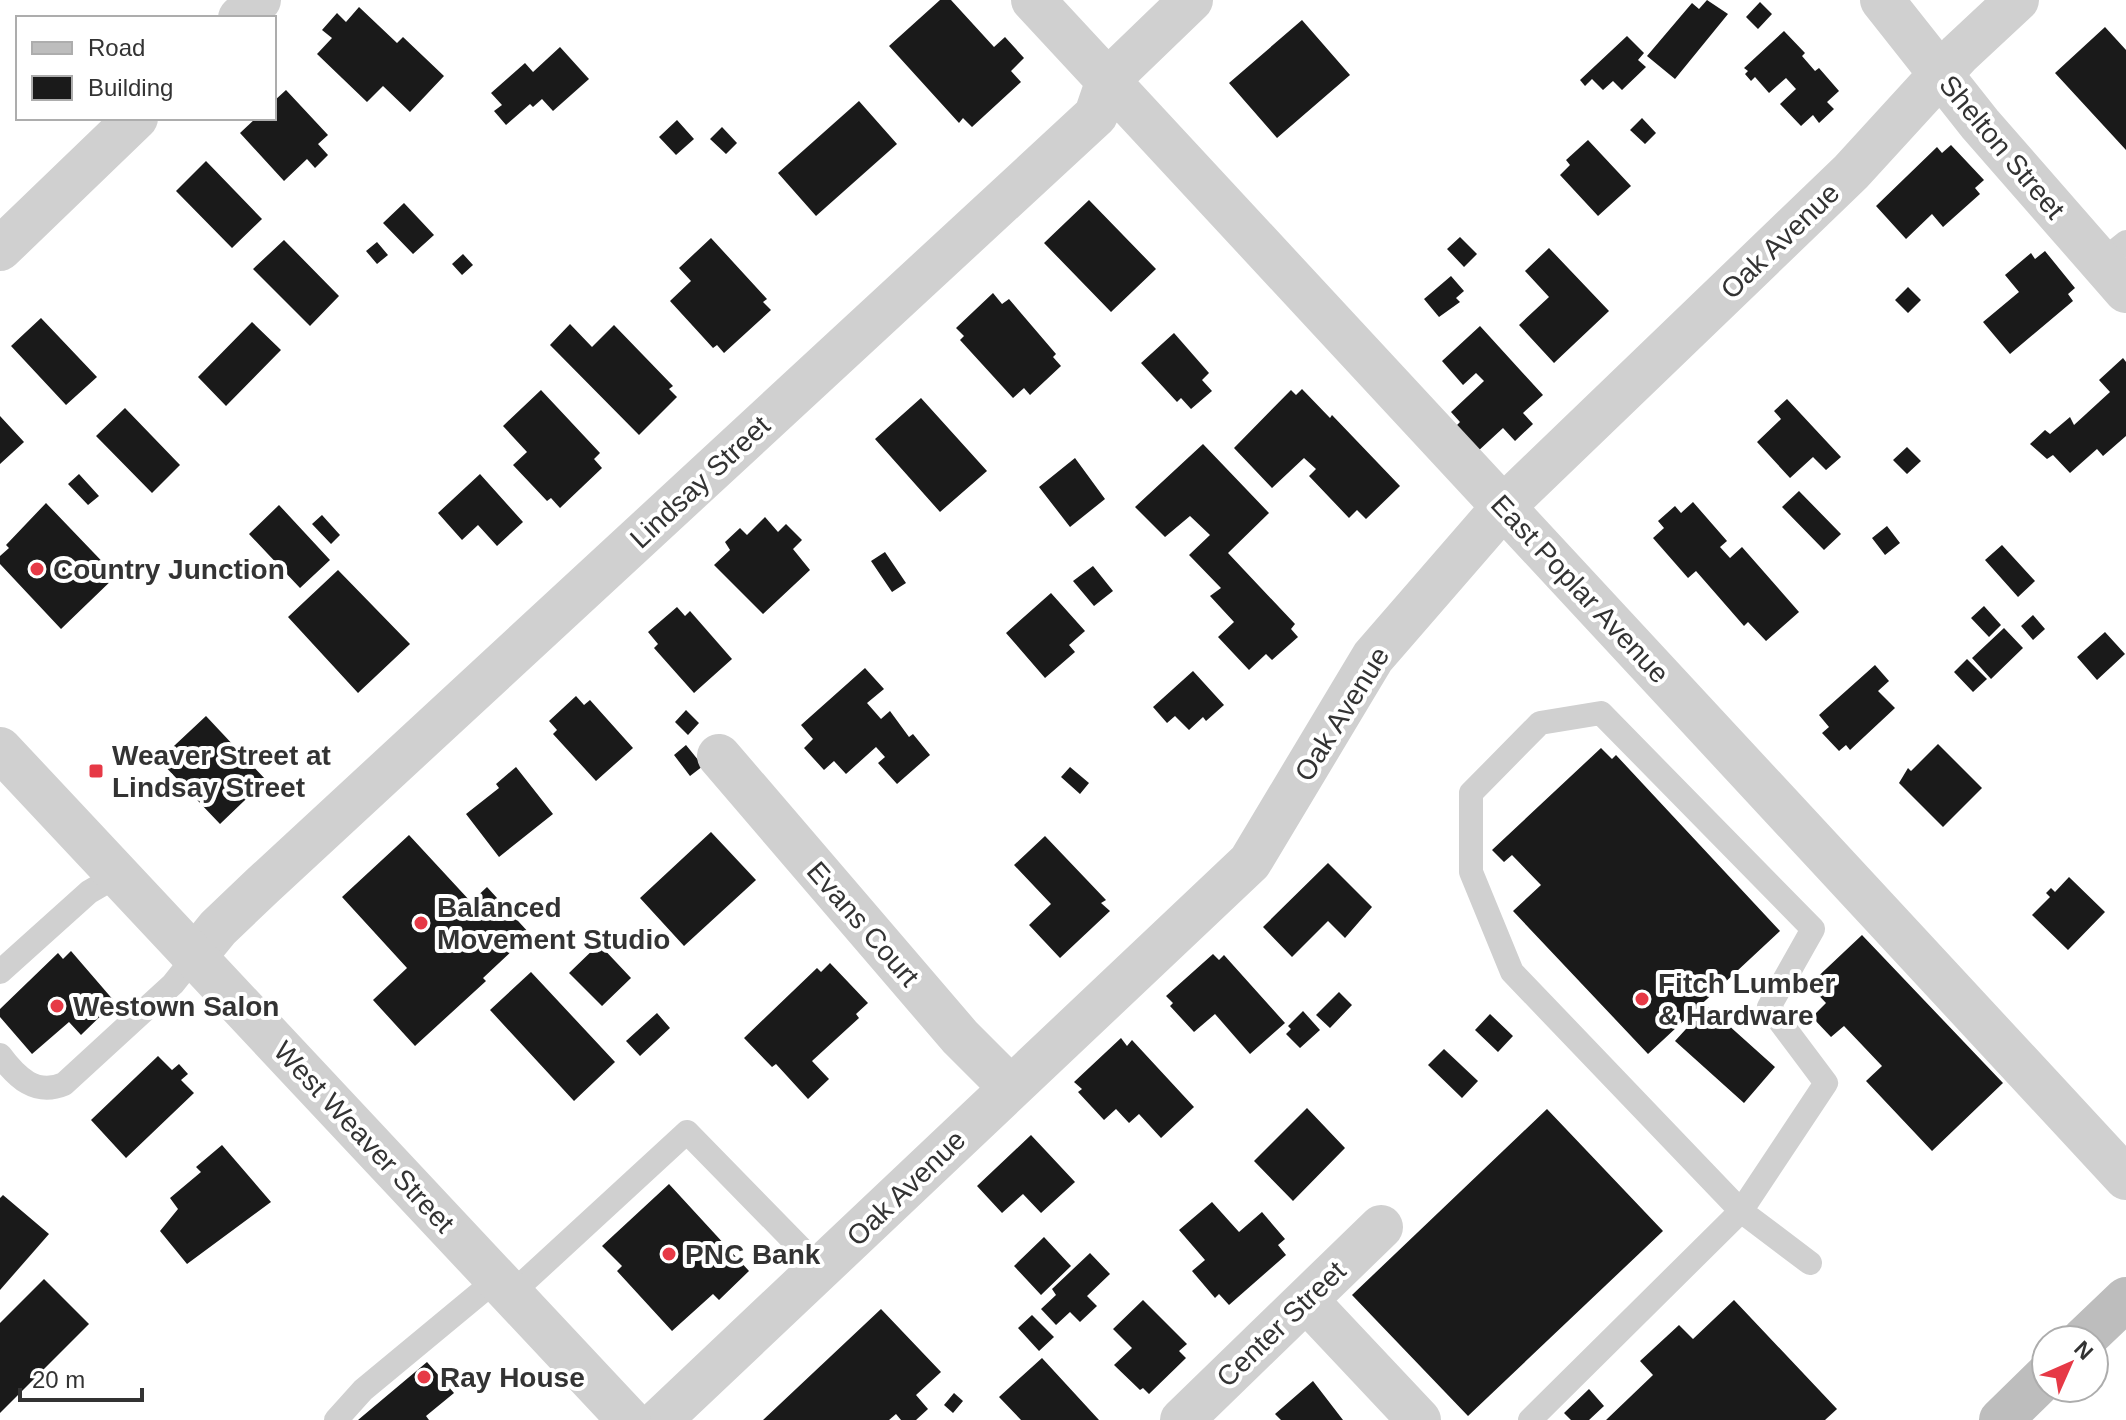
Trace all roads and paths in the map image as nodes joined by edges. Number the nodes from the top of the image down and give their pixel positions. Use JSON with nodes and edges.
{"nodes":[{"id":1,"x":259,"y":0,"type":"edge"},
{"id":2,"x":1033,"y":0,"type":"edge"},
{"id":3,"x":1191,"y":0,"type":"edge"},
{"id":4,"x":1882,"y":0,"type":"edge"},
{"id":5,"x":2017,"y":0,"type":"edge"},
{"id":6,"x":242,"y":16,"type":"edge"},
{"id":7,"x":1942,"y":75,"type":"junction"},
{"id":8,"x":1108,"y":80,"type":"junction"},
{"id":9,"x":134,"y":120,"type":"edge"},
{"id":10,"x":0,"y":249,"type":"edge"},
{"id":11,"x":2118,"y":265,"type":"edge"},
{"id":12,"x":1504,"y":506,"type":"junction"},
{"id":13,"x":0,"y":749,"type":"edge"},
{"id":14,"x":719,"y":756,"type":"dead end"},
{"id":15,"x":120,"y":874,"type":"junction"},
{"id":16,"x":196,"y":955,"type":"junction"},
{"id":17,"x":0,"y":972,"type":"edge"},
{"id":18,"x":0,"y":1055,"type":"edge"},
{"id":19,"x":1011,"y":1088,"type":"junction"},
{"id":20,"x":2126,"y":1178,"type":"edge"},
{"id":21,"x":1741,"y":1211,"type":"junction"},
{"id":22,"x":1381,"y":1227,"type":"dead end"},
{"id":23,"x":1810,"y":1263,"type":"dead end"},
{"id":24,"x":821,"y":1269,"type":"junction"},
{"id":25,"x":504,"y":1286,"type":"junction"},
{"id":26,"x":2126,"y":1299,"type":"edge"},
{"id":27,"x":1306,"y":1300,"type":"junction"},
{"id":28,"x":2100,"y":1324,"type":"edge"},
{"id":29,"x":2030,"y":1392,"type":"edge"},
{"id":30,"x":336,"y":1420,"type":"edge"},
{"id":31,"x":629,"y":1420,"type":"edge"},
{"id":32,"x":660,"y":1420,"type":"edge"},
{"id":33,"x":1182,"y":1420,"type":"edge"},
{"id":34,"x":1419,"y":1420,"type":"edge"},
{"id":35,"x":1530,"y":1420,"type":"edge"},
{"id":36,"x":2001,"y":1420,"type":"edge"}],
"edges":[{"from":1,"to":6,"type":"street"},
{"from":2,"to":8,"type":"street","name":"East Poplar Avenue"},
{"from":3,"to":8,"type":"street","name":"Lindsay Street"},
{"from":4,"to":7,"type":"street","name":"Shelton Street"},
{"from":5,"to":7,"type":"street","name":"Oak Avenue"},
{"from":7,"to":11,"type":"street","name":"Shelton Street"},
{"from":7,"to":12,"type":"street","name":"Oak Avenue"},
{"from":8,"to":12,"type":"street","name":"East Poplar Avenue"},
{"from":8,"to":16,"type":"street","name":"Lindsay Street"},
{"from":9,"to":10,"type":"street"},
{"from":12,"to":19,"type":"street","name":"Oak Avenue"},
{"from":12,"to":20,"type":"street","name":"East Poplar Avenue"},
{"from":13,"to":15,"type":"street","name":"West Weaver Street"},
{"from":14,"to":19,"type":"street","name":"Evans Court"},
{"from":15,"to":16,"type":"street","name":"West Weaver Street"},
{"from":15,"to":17,"type":"lane"},
{"from":16,"to":18,"type":"lane"},
{"from":16,"to":25,"type":"street","name":"West Weaver Street"},
{"from":19,"to":24,"type":"street","name":"Oak Avenue"},
{"from":21,"to":21,"type":"lane"},
{"from":21,"to":23,"type":"lane"},
{"from":21,"to":35,"type":"lane"},
{"from":22,"to":27,"type":"street","name":"Center Street"},
{"from":24,"to":25,"type":"lane"},
{"from":24,"to":32,"type":"street","name":"Oak Avenue"},
{"from":25,"to":30,"type":"lane"},
{"from":25,"to":31,"type":"street","name":"West Weaver Street"},
{"from":26,"to":28,"type":"main road"},
{"from":27,"to":33,"type":"street","name":"Center Street"},
{"from":27,"to":34,"type":"street"},
{"from":29,"to":36,"type":"main road"}]}
